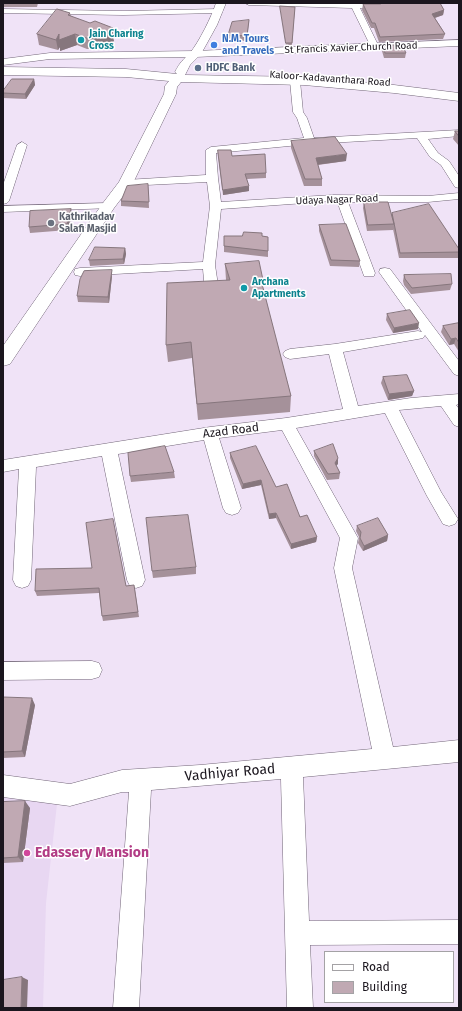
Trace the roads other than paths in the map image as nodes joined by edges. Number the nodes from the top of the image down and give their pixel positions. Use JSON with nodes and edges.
{"nodes":[{"id":1,"x":249,"y":3,"type":"edge"},
{"id":2,"x":378,"y":3,"type":"edge"},
{"id":3,"x":355,"y":6,"type":"junction"},
{"id":4,"x":220,"y":7,"type":"edge"},
{"id":5,"x":3,"y":11,"type":"edge"},
{"id":6,"x":459,"y":43,"type":"edge"},
{"id":7,"x":374,"y":47,"type":"junction"},
{"id":8,"x":193,"y":56,"type":"junction"},
{"id":9,"x":3,"y":63,"type":"edge"},
{"id":10,"x":3,"y":71,"type":"edge"},
{"id":11,"x":126,"y":74,"type":"junction"},
{"id":12,"x":3,"y":75,"type":"edge"},
{"id":13,"x":184,"y":75,"type":"junction"},
{"id":14,"x":295,"y":81,"type":"junction"},
{"id":15,"x":459,"y":93,"type":"edge"},
{"id":16,"x":459,"y":97,"type":"edge"},
{"id":17,"x":459,"y":133,"type":"edge"},
{"id":18,"x":421,"y":136,"type":"junction"},
{"id":19,"x":310,"y":141,"type":"junction"},
{"id":20,"x":22,"y":145,"type":"dead end"},
{"id":21,"x":212,"y":178,"type":"junction"},
{"id":22,"x":126,"y":183,"type":"junction"},
{"id":23,"x":459,"y":185,"type":"edge"},
{"id":24,"x":459,"y":196,"type":"edge"},
{"id":25,"x":341,"y":198,"type":"junction"},
{"id":26,"x":3,"y":201,"type":"edge"},
{"id":27,"x":108,"y":206,"type":"junction"},
{"id":28,"x":216,"y":206,"type":"junction"},
{"id":29,"x":3,"y":209,"type":"edge"},
{"id":30,"x":209,"y":265,"type":"junction"},
{"id":31,"x":80,"y":272,"type":"dead end"},
{"id":32,"x":385,"y":272,"type":"dead end"},
{"id":33,"x":369,"y":274,"type":"dead end"},
{"id":34,"x":212,"y":292,"type":"edge"},
{"id":35,"x":418,"y":335,"type":"dead end"},
{"id":36,"x":335,"y":350,"type":"junction"},
{"id":37,"x":290,"y":354,"type":"dead end"},
{"id":38,"x":3,"y":360,"type":"edge"},
{"id":39,"x":459,"y":371,"type":"edge"},
{"id":40,"x":452,"y":400,"type":"edge"},
{"id":41,"x":389,"y":406,"type":"junction"},
{"id":42,"x":352,"y":413,"type":"junction"},
{"id":43,"x":459,"y":421,"type":"edge"},
{"id":44,"x":286,"y":424,"type":"junction"},
{"id":45,"x":210,"y":433,"type":"junction"},
{"id":46,"x":109,"y":449,"type":"junction"},
{"id":47,"x":28,"y":462,"type":"junction"},
{"id":48,"x":3,"y":466,"type":"edge"},
{"id":49,"x":232,"y":508,"type":"dead end"},
{"id":50,"x":449,"y":519,"type":"dead end"},
{"id":51,"x":22,"y":580,"type":"dead end"},
{"id":52,"x":136,"y":580,"type":"dead end"},
{"id":53,"x":92,"y":670,"type":"dead end"},
{"id":54,"x":3,"y":671,"type":"edge"},
{"id":55,"x":459,"y":751,"type":"edge"},
{"id":56,"x":385,"y":758,"type":"junction"},
{"id":57,"x":292,"y":768,"type":"junction"},
{"id":58,"x":141,"y":780,"type":"junction"},
{"id":59,"x":3,"y":786,"type":"edge"},
{"id":60,"x":459,"y":932,"type":"edge"},
{"id":61,"x":297,"y":933,"type":"junction"},
{"id":62,"x":126,"y":1008,"type":"edge"},
{"id":63,"x":300,"y":1008,"type":"edge"}],
"edges":[{"from":1,"to":3,"type":"street"},
{"from":2,"to":3,"type":"street"},
{"from":3,"to":7,"type":"street"},
{"from":4,"to":5,"type":"street"},
{"from":4,"to":8,"type":"main road"},
{"from":6,"to":7,"type":"street","name":"St Francis Xavier Church Road"},
{"from":7,"to":8,"type":"street","name":"St Francis Xavier Church Road"},
{"from":8,"to":9,"type":"street","name":"St Francis Xavier Church Road"},
{"from":8,"to":13,"type":"main road"},
{"from":9,"to":11,"type":"street"},
{"from":10,"to":11,"type":"main road","name":"Kaloor-Kadavanthara Road"},
{"from":11,"to":12,"type":"street"},
{"from":11,"to":13,"type":"main road","name":"Kaloor-Kadavanthara Road"},
{"from":13,"to":14,"type":"main road","name":"Kaloor-Kadavanthara Road"},
{"from":13,"to":15,"type":"main road","name":"Kaloor-Kadavanthara Road"},
{"from":13,"to":22,"type":"main road"},
{"from":14,"to":16,"type":"main road","name":"Kaloor-Kadavanthara Road"},
{"from":14,"to":19,"type":"street"},
{"from":17,"to":18,"type":"street"},
{"from":18,"to":19,"type":"street"},
{"from":18,"to":23,"type":"street"},
{"from":19,"to":21,"type":"street"},
{"from":20,"to":26,"type":"street"},
{"from":21,"to":22,"type":"street"},
{"from":21,"to":28,"type":"street"},
{"from":22,"to":27,"type":"main road"},
{"from":24,"to":25,"type":"street","name":"Udaya Nagar Road"},
{"from":25,"to":28,"type":"street","name":"Udaya Nagar Road"},
{"from":25,"to":33,"type":"street"},
{"from":27,"to":29,"type":"street"},
{"from":27,"to":38,"type":"main road"},
{"from":28,"to":30,"type":"street"},
{"from":30,"to":31,"type":"street"},
{"from":30,"to":34,"type":"street"},
{"from":32,"to":39,"type":"street"},
{"from":35,"to":36,"type":"street"},
{"from":36,"to":37,"type":"street"},
{"from":36,"to":42,"type":"street"},
{"from":40,"to":41,"type":"street","name":"Azad Road"},
{"from":40,"to":43,"type":"street"},
{"from":41,"to":42,"type":"street","name":"Azad Road"},
{"from":41,"to":50,"type":"street"},
{"from":42,"to":44,"type":"street","name":"Azad Road"},
{"from":44,"to":45,"type":"street","name":"Azad Road"},
{"from":44,"to":56,"type":"street"},
{"from":45,"to":46,"type":"street","name":"Azad Road"},
{"from":45,"to":49,"type":"street"},
{"from":46,"to":47,"type":"street","name":"Azad Road"},
{"from":46,"to":52,"type":"street"},
{"from":47,"to":48,"type":"street","name":"Azad Road"},
{"from":47,"to":51,"type":"street"},
{"from":53,"to":54,"type":"street"},
{"from":55,"to":56,"type":"street","name":"Vadhiyar Road"},
{"from":56,"to":57,"type":"street","name":"Vadhiyar Road"},
{"from":57,"to":58,"type":"street","name":"Vadhiyar Road"},
{"from":57,"to":61,"type":"street"},
{"from":58,"to":59,"type":"street","name":"Vadhiyar Road"},
{"from":58,"to":62,"type":"street"},
{"from":60,"to":61,"type":"street"},
{"from":61,"to":63,"type":"street"}]}
